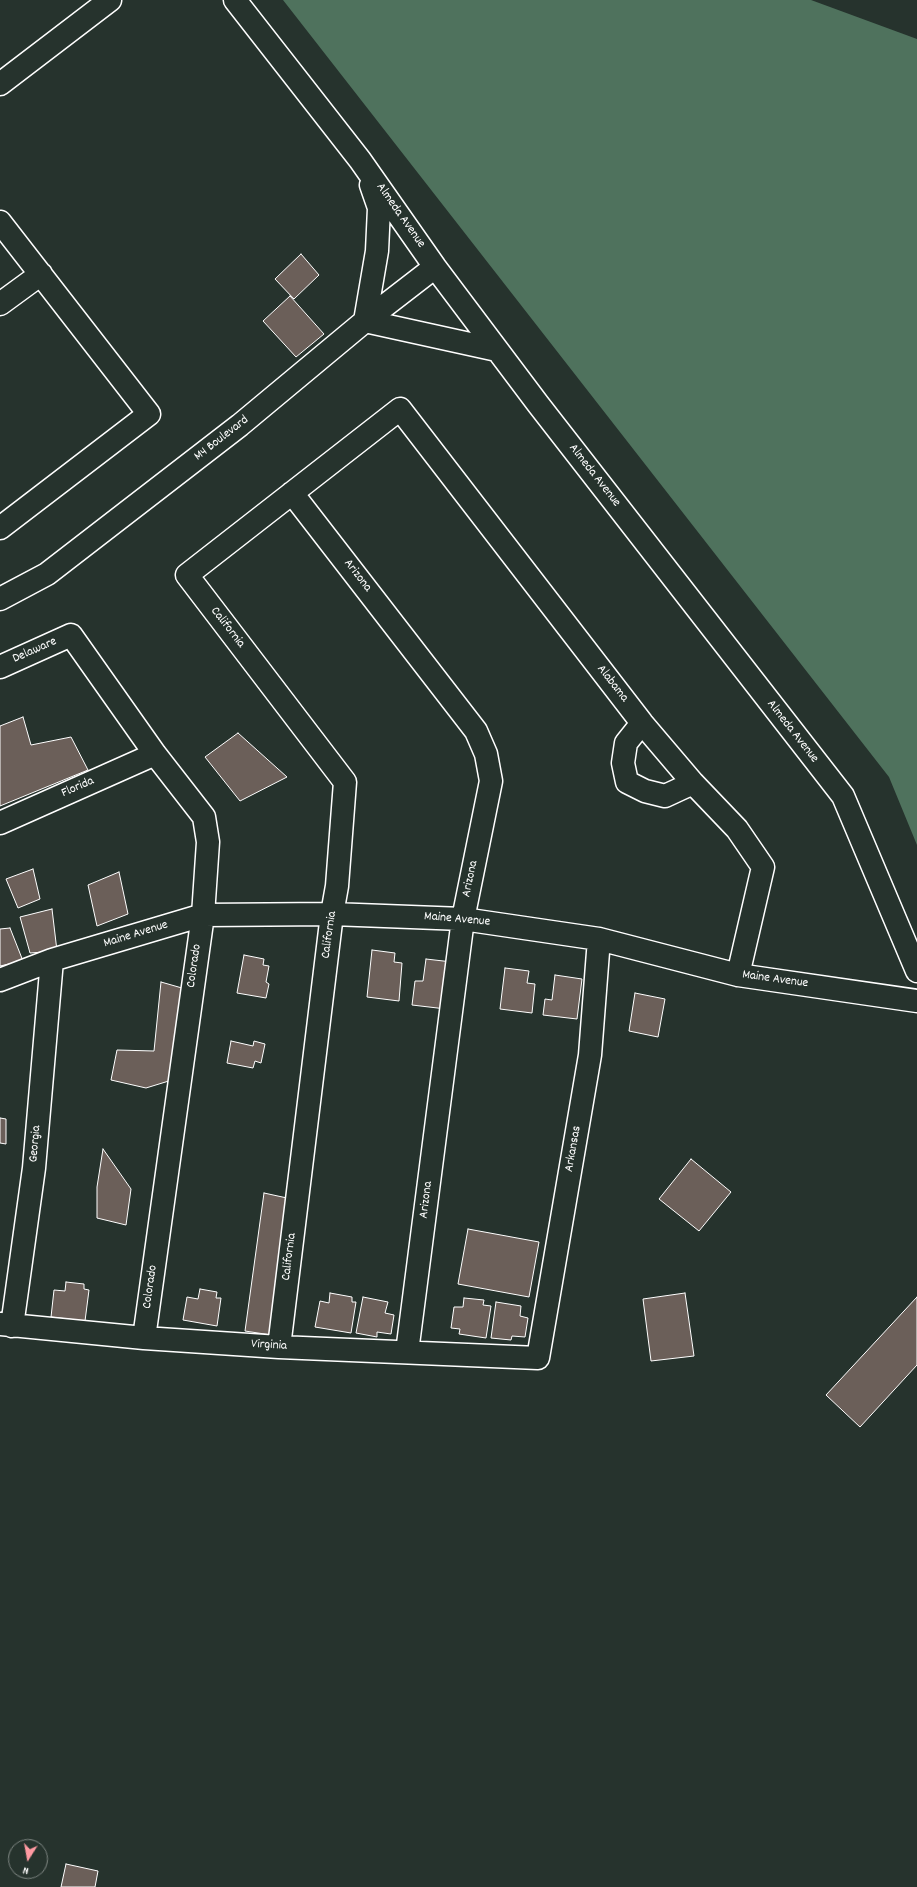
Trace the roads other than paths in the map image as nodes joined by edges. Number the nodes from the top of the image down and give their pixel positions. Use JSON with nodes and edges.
{"nodes":[{"id":1,"x":110,"y":0,"type":"edge"},
{"id":2,"x":235,"y":0,"type":"edge"},
{"id":3,"x":0,"y":84,"type":"edge"},
{"id":4,"x":360,"y":160,"type":"junction"},
{"id":5,"x":0,"y":222,"type":"edge"},
{"id":6,"x":435,"y":267,"type":"junction"},
{"id":7,"x":41,"y":274,"type":"junction"},
{"id":8,"x":0,"y":304,"type":"edge"},
{"id":9,"x":365,"y":321,"type":"junction"},
{"id":10,"x":497,"y":350,"type":"junction"},
{"id":11,"x":292,"y":493,"type":"junction"},
{"id":12,"x":0,"y":528,"type":"edge"},
{"id":13,"x":0,"y":599,"type":"edge"},
{"id":14,"x":71,"y":636,"type":"joint"},
{"id":15,"x":0,"y":667,"type":"edge"},
{"id":16,"x":642,"y":723,"type":"junction"},
{"id":17,"x":155,"y":754,"type":"junction"},
{"id":18,"x":693,"y":783,"type":"junction"},
{"id":19,"x":0,"y":823,"type":"edge"},
{"id":20,"x":332,"y":914,"type":"junction"},
{"id":21,"x":202,"y":915,"type":"junction"},
{"id":22,"x":463,"y":919,"type":"junction"},
{"id":23,"x":599,"y":939,"type":"junction"},
{"id":24,"x":52,"y":960,"type":"junction"},
{"id":25,"x":917,"y":971,"type":"edge"},
{"id":26,"x":738,"y":975,"type":"junction"},
{"id":27,"x":0,"y":980,"type":"edge"},
{"id":28,"x":917,"y":1001,"type":"edge"},
{"id":29,"x":6,"y":1325,"type":"edge"},
{"id":30,"x":144,"y":1338,"type":"junction"},
{"id":31,"x":279,"y":1347,"type":"junction"},
{"id":32,"x":407,"y":1352,"type":"junction"},
{"id":33,"x":538,"y":1358,"type":"joint"}],
"edges":[{"from":1,"to":3,"type":"street"},
{"from":2,"to":4,"type":"street","name":"Almeda Avenue"},
{"from":4,"to":6,"type":"street","name":"Almeda Avenue"},
{"from":4,"to":9,"type":"street"},
{"from":5,"to":7,"type":"street"},
{"from":6,"to":9,"type":"street","name":"M4 Boulevard"},
{"from":6,"to":10,"type":"street","name":"Almeda Avenue"},
{"from":7,"to":8,"type":"street"},
{"from":7,"to":12,"type":"street"},
{"from":9,"to":10,"type":"street"},
{"from":9,"to":13,"type":"street","name":"M4 Boulevard"},
{"from":10,"to":25,"type":"street","name":"Almeda Avenue"},
{"from":11,"to":16,"type":"street","name":"Alabama"},
{"from":11,"to":20,"type":"street","name":"California"},
{"from":11,"to":22,"type":"street","name":"Arizona"},
{"from":14,"to":15,"type":"street","name":"Delaware"},
{"from":14,"to":17,"type":"street","name":"Colorado"},
{"from":16,"to":18,"type":"street","name":"Alabama"},
{"from":16,"to":18,"type":"street"},
{"from":17,"to":19,"type":"street","name":"Florida"},
{"from":17,"to":21,"type":"street","name":"Colorado"},
{"from":18,"to":26,"type":"street","name":"Alabama"},
{"from":20,"to":21,"type":"street","name":"Maine Avenue"},
{"from":20,"to":22,"type":"street","name":"Maine Avenue"},
{"from":20,"to":31,"type":"street","name":"California"},
{"from":21,"to":24,"type":"street","name":"Maine Avenue"},
{"from":21,"to":30,"type":"street","name":"Colorado"},
{"from":22,"to":23,"type":"street","name":"Maine Avenue"},
{"from":22,"to":32,"type":"street","name":"Arizona"},
{"from":23,"to":26,"type":"street","name":"Maine Avenue"},
{"from":23,"to":33,"type":"street","name":"Arkansas"},
{"from":24,"to":27,"type":"street","name":"Maine Avenue"},
{"from":24,"to":29,"type":"street","name":"Georgia"},
{"from":26,"to":28,"type":"street","name":"Maine Avenue"},
{"from":29,"to":30,"type":"street","name":"Virginia"},
{"from":30,"to":31,"type":"street","name":"Virginia"},
{"from":31,"to":32,"type":"street","name":"Virginia"},
{"from":32,"to":33,"type":"street","name":"Virginia"}]}
